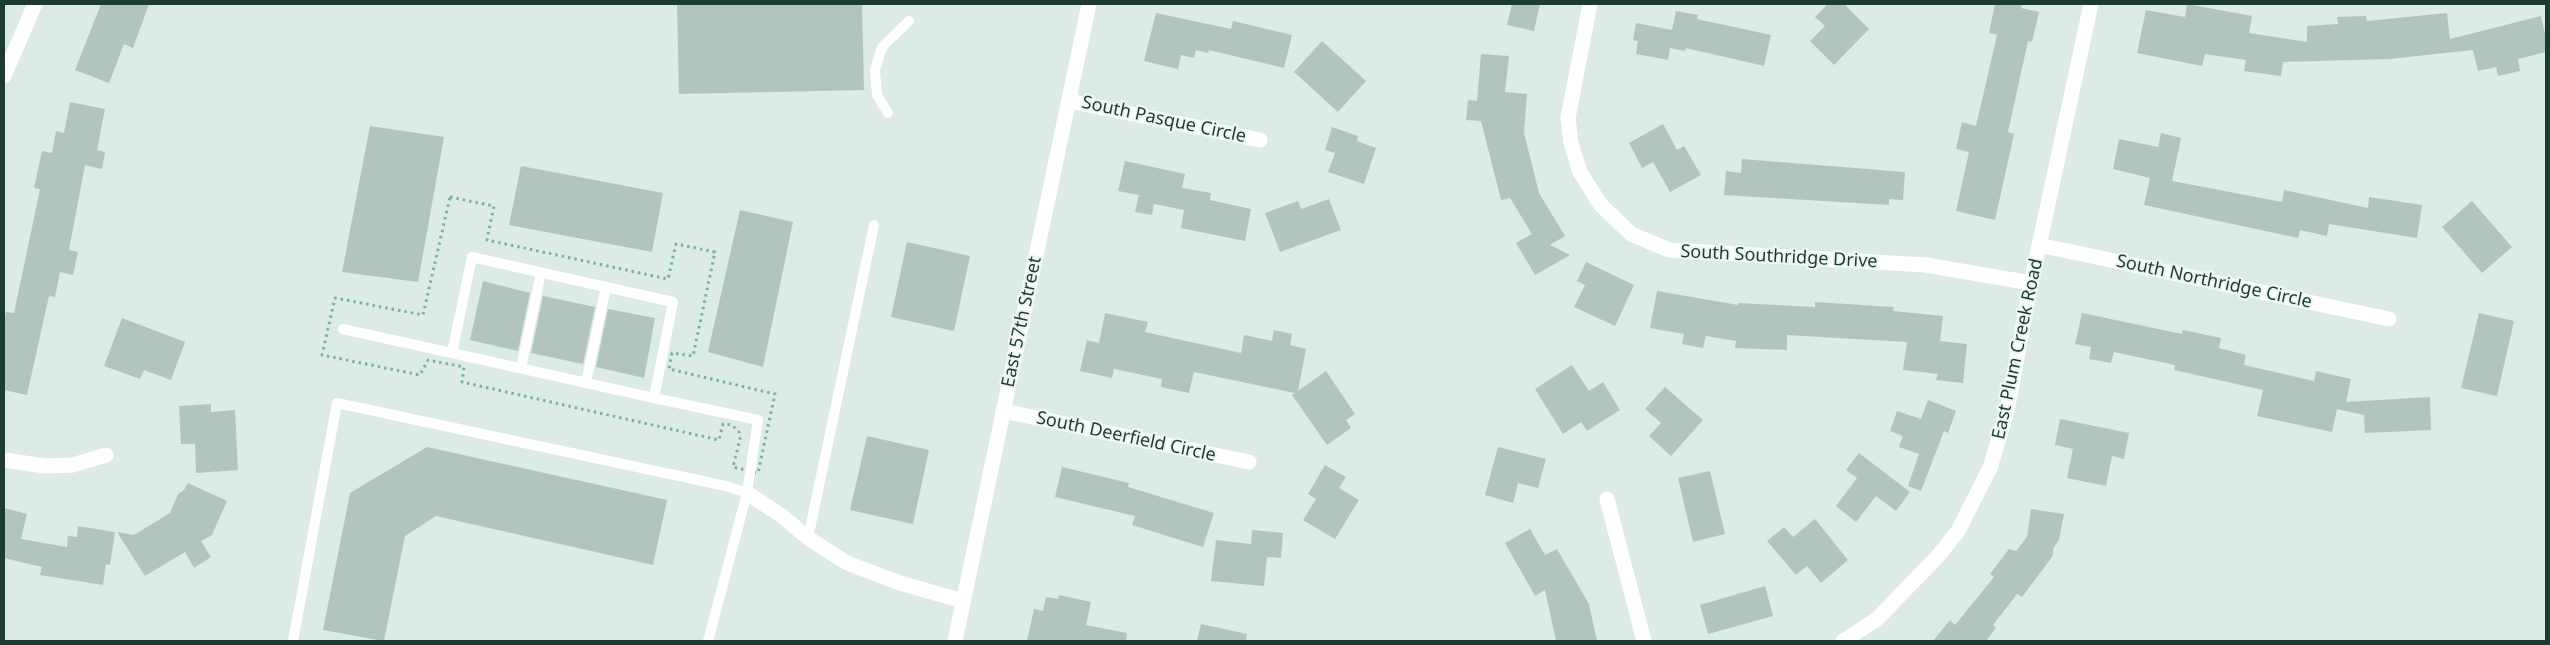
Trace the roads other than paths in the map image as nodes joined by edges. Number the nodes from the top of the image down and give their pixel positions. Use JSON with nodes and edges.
{"nodes":[{"id":1,"x":35,"y":4,"type":"edge"},
{"id":2,"x":1089,"y":4,"type":"edge"},
{"id":3,"x":1590,"y":4,"type":"edge"},
{"id":4,"x":2091,"y":4,"type":"edge"},
{"id":5,"x":910,"y":21,"type":"dead end"},
{"id":6,"x":4,"y":76,"type":"edge"},
{"id":7,"x":1069,"y":101,"type":"junction"},
{"id":8,"x":888,"y":113,"type":"dead end"},
{"id":9,"x":1260,"y":140,"type":"dead end"},
{"id":10,"x":874,"y":225,"type":"dead end"},
{"id":11,"x":2039,"y":245,"type":"junction"},
{"id":12,"x":541,"y":273,"type":"junction"},
{"id":13,"x":2031,"y":283,"type":"junction"},
{"id":14,"x":606,"y":287,"type":"junction"},
{"id":15,"x":2389,"y":319,"type":"dead end"},
{"id":16,"x":343,"y":328,"type":"dead end"},
{"id":17,"x":452,"y":353,"type":"junction"},
{"id":18,"x":521,"y":368,"type":"junction"},
{"id":19,"x":586,"y":383,"type":"junction"},
{"id":20,"x":654,"y":398,"type":"junction"},
{"id":21,"x":1003,"y":411,"type":"junction"},
{"id":22,"x":106,"y":455,"type":"dead end"},
{"id":23,"x":4,"y":460,"type":"edge"},
{"id":24,"x":1249,"y":462,"type":"dead end"},
{"id":25,"x":747,"y":493,"type":"junction"},
{"id":26,"x":1607,"y":499,"type":"dead end"},
{"id":27,"x":808,"y":538,"type":"junction"},
{"id":28,"x":963,"y":601,"type":"junction"},
{"id":29,"x":293,"y":641,"type":"edge"},
{"id":30,"x":708,"y":641,"type":"edge"},
{"id":31,"x":955,"y":641,"type":"edge"},
{"id":32,"x":1644,"y":641,"type":"edge"},
{"id":33,"x":1843,"y":641,"type":"edge"}],
"edges":[{"from":1,"to":6,"type":"street"},
{"from":2,"to":7,"type":"street","name":"East 57th Street"},
{"from":3,"to":13,"type":"street","name":"South Southridge Drive"},
{"from":4,"to":11,"type":"street","name":"East Plum Creek Road"},
{"from":5,"to":8,"type":"lane"},
{"from":7,"to":9,"type":"street","name":"South Pasque Circle"},
{"from":7,"to":21,"type":"street","name":"East 57th Street"},
{"from":10,"to":27,"type":"lane"},
{"from":11,"to":13,"type":"street","name":"East Plum Creek Road"},
{"from":11,"to":15,"type":"street","name":"South Northridge Circle"},
{"from":12,"to":14,"type":"lane"},
{"from":12,"to":17,"type":"lane"},
{"from":12,"to":18,"type":"lane"},
{"from":13,"to":33,"type":"street","name":"East Plum Creek Road"},
{"from":14,"to":19,"type":"lane"},
{"from":14,"to":20,"type":"lane"},
{"from":16,"to":17,"type":"lane"},
{"from":17,"to":18,"type":"lane"},
{"from":18,"to":19,"type":"lane"},
{"from":19,"to":20,"type":"lane"},
{"from":20,"to":25,"type":"lane"},
{"from":21,"to":24,"type":"street","name":"South Deerfield Circle"},
{"from":21,"to":28,"type":"street","name":"East 57th Street"},
{"from":22,"to":23,"type":"street"},
{"from":25,"to":27,"type":"street"},
{"from":25,"to":29,"type":"lane"},
{"from":25,"to":30,"type":"lane"},
{"from":26,"to":32,"type":"street"},
{"from":27,"to":28,"type":"street"},
{"from":28,"to":31,"type":"street","name":"East 57th Street"}]}
